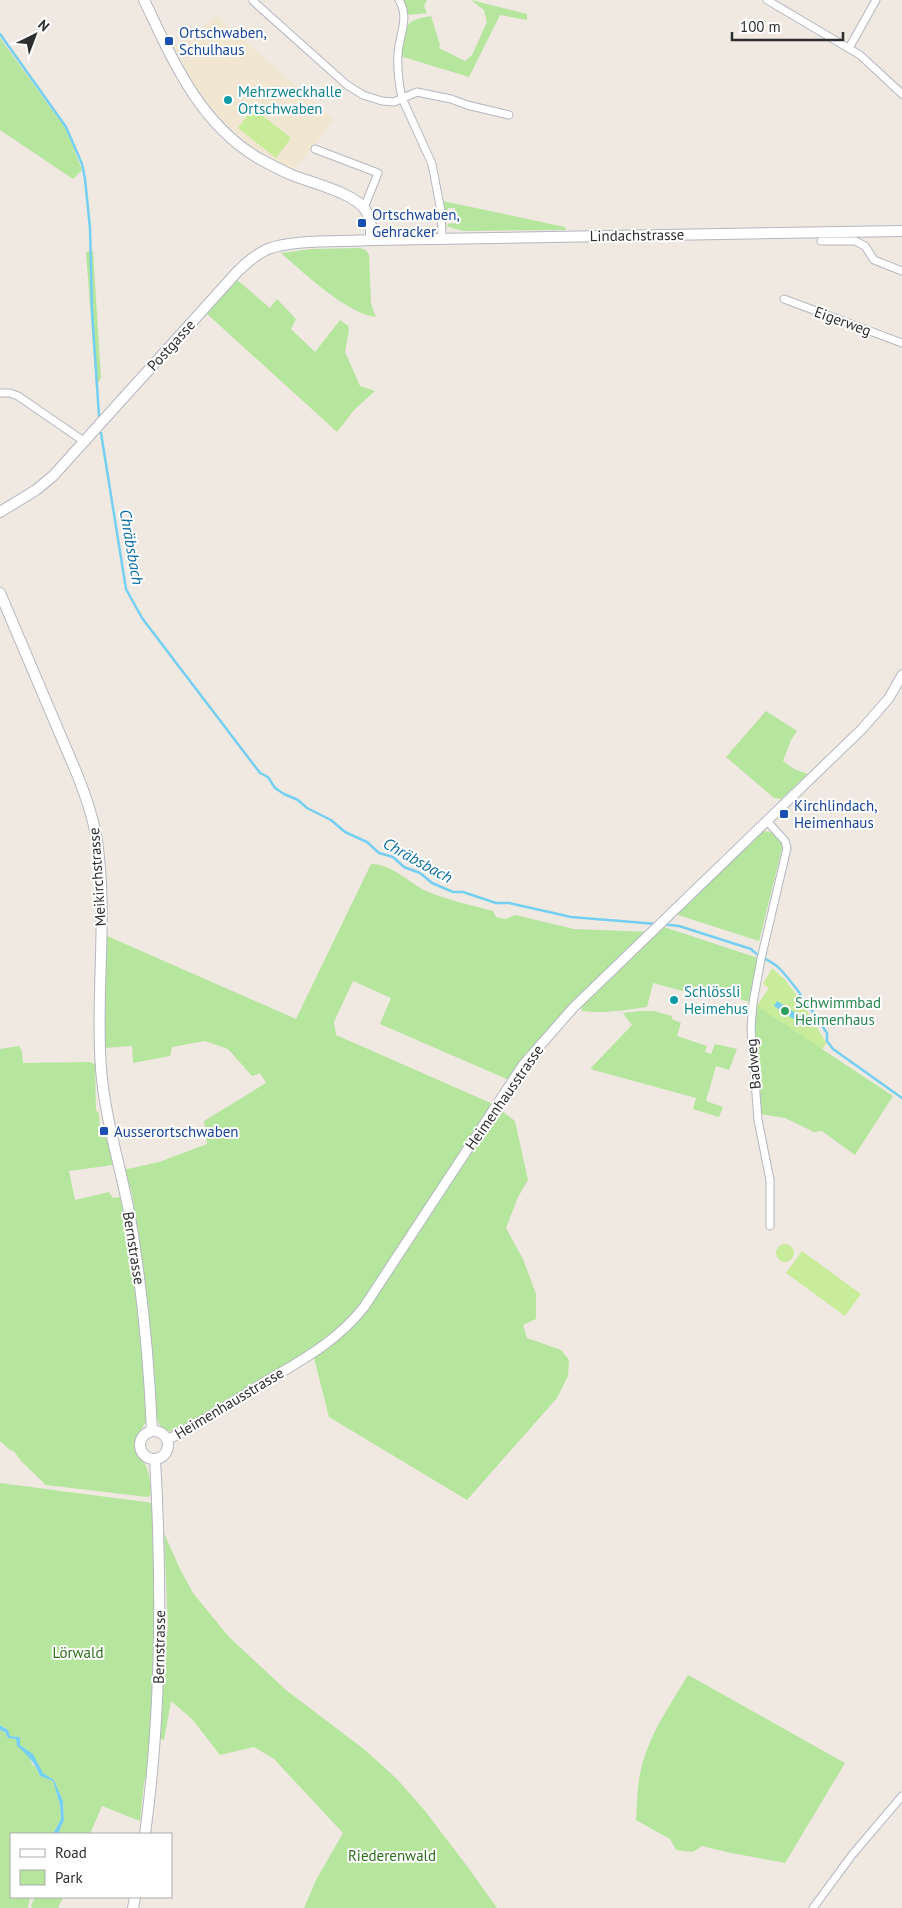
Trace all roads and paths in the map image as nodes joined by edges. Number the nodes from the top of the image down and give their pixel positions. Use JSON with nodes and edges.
{"nodes":[{"id":1,"x":144,"y":0,"type":"edge"},
{"id":2,"x":399,"y":0,"type":"edge"},
{"id":3,"x":767,"y":0,"type":"edge"},
{"id":4,"x":876,"y":0,"type":"edge"},
{"id":5,"x":253,"y":1,"type":"edge"},
{"id":6,"x":849,"y":48,"type":"junction"},
{"id":7,"x":902,"y":94,"type":"edge"},
{"id":8,"x":402,"y":98,"type":"junction"},
{"id":9,"x":509,"y":114,"type":"dead end"},
{"id":10,"x":315,"y":149,"type":"dead end"},
{"id":11,"x":364,"y":208,"type":"junction"},
{"id":12,"x":902,"y":231,"type":"edge"},
{"id":13,"x":442,"y":239,"type":"junction"},
{"id":14,"x":371,"y":240,"type":"junction"},
{"id":15,"x":820,"y":241,"type":"dead end"},
{"id":16,"x":902,"y":271,"type":"edge"},
{"id":17,"x":784,"y":299,"type":"dead end"},
{"id":18,"x":902,"y":343,"type":"edge"},
{"id":19,"x":0,"y":393,"type":"edge"},
{"id":20,"x":84,"y":442,"type":"junction"},
{"id":21,"x":0,"y":512,"type":"edge"},
{"id":22,"x":0,"y":593,"type":"edge"},
{"id":23,"x":902,"y":675,"type":"edge"},
{"id":24,"x":767,"y":821,"type":"junction"},
{"id":25,"x":105,"y":1096,"type":"joint"},
{"id":26,"x":770,"y":1226,"type":"dead end"},
{"id":27,"x":152,"y":1431,"type":"junction"},
{"id":28,"x":167,"y":1440,"type":"junction"},
{"id":29,"x":155,"y":1459,"type":"junction"},
{"id":30,"x":902,"y":1796,"type":"edge"},
{"id":31,"x":145,"y":1833,"type":"edge"},
{"id":32,"x":813,"y":1908,"type":"edge"}],
"edges":[{"from":1,"to":11,"type":"main road"},
{"from":2,"to":8,"type":"street"},
{"from":3,"to":6,"type":"street"},
{"from":4,"to":6,"type":"street"},
{"from":5,"to":8,"type":"street"},
{"from":6,"to":7,"type":"street"},
{"from":8,"to":9,"type":"street"},
{"from":8,"to":13,"type":"street"},
{"from":10,"to":11,"type":"street"},
{"from":11,"to":14,"type":"main road"},
{"from":12,"to":13,"type":"main road","name":"Lindachstrasse"},
{"from":13,"to":14,"type":"main road","name":"Lindachstrasse"},
{"from":14,"to":20,"type":"main road","name":"Postgasse"},
{"from":15,"to":16,"type":"street"},
{"from":17,"to":18,"type":"street","name":"Eigerweg"},
{"from":19,"to":20,"type":"street"},
{"from":20,"to":21,"type":"main road","name":"Postgasse"},
{"from":22,"to":25,"type":"main road","name":"Meikirchstrasse"},
{"from":23,"to":24,"type":"street","name":"Heimenhausstrasse"},
{"from":24,"to":26,"type":"street","name":"Badweg"},
{"from":24,"to":28,"type":"street","name":"Heimenhausstrasse"},
{"from":25,"to":27,"type":"main road","name":"Bernstrasse"},
{"from":27,"to":28,"type":"main road"},
{"from":27,"to":29,"type":"main road"},
{"from":28,"to":29,"type":"main road"},
{"from":29,"to":31,"type":"main road","name":"Bernstrasse"},
{"from":30,"to":32,"type":"street"}]}
